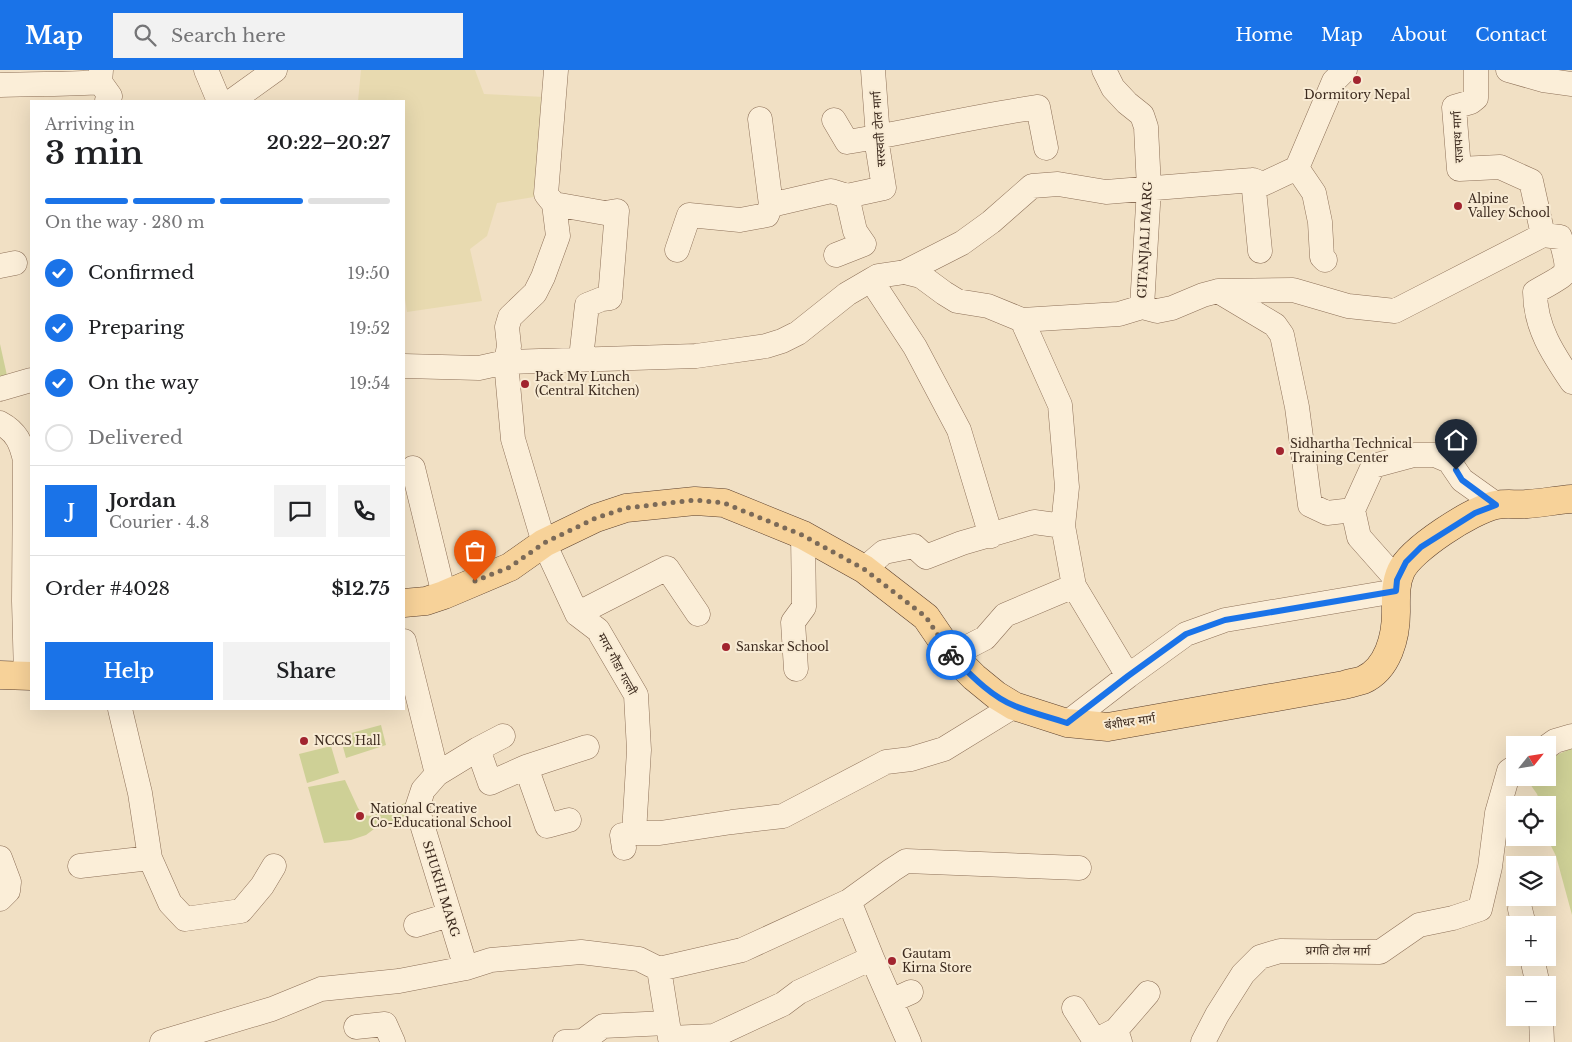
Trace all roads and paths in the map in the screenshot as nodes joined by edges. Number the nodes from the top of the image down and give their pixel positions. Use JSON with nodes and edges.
{"nodes":[{"id":1,"x":206,"y":70,"type":"edge"},
{"id":2,"x":275,"y":70,"type":"edge"},
{"id":3,"x":556,"y":70,"type":"edge"},
{"id":4,"x":874,"y":70,"type":"edge"},
{"id":5,"x":1104,"y":70,"type":"edge"},
{"id":6,"x":1344,"y":70,"type":"edge"},
{"id":7,"x":1476,"y":70,"type":"edge"},
{"id":8,"x":1508,"y":70,"type":"edge"},
{"id":9,"x":30,"y":77,"type":"edge"},
{"id":10,"x":1572,"y":84,"type":"edge"},
{"id":11,"x":0,"y":85,"type":"edge"},
{"id":12,"x":107,"y":90,"type":"edge"},
{"id":13,"x":219,"y":100,"type":"edge"},
{"id":14,"x":233,"y":100,"type":"edge"},
{"id":15,"x":760,"y":119,"type":"dead end"},
{"id":16,"x":834,"y":120,"type":"dead end"},
{"id":17,"x":878,"y":137,"type":"junction"},
{"id":18,"x":1046,"y":148,"type":"dead end"},
{"id":19,"x":1297,"y":168,"type":"junction"},
{"id":20,"x":1253,"y":180,"type":"junction"},
{"id":21,"x":1149,"y":188,"type":"junction"},
{"id":22,"x":847,"y":196,"type":"junction"},
{"id":23,"x":554,"y":204,"type":"junction"},
{"id":24,"x":771,"y":204,"type":"junction"},
{"id":25,"x":1559,"y":237,"type":"edge"},
{"id":26,"x":677,"y":250,"type":"dead end"},
{"id":27,"x":1260,"y":252,"type":"dead end"},
{"id":28,"x":836,"y":255,"type":"dead end"},
{"id":29,"x":1325,"y":260,"type":"dead end"},
{"id":30,"x":905,"y":272,"type":"junction"},
{"id":31,"x":871,"y":280,"type":"junction"},
{"id":32,"x":1218,"y":291,"type":"junction"},
{"id":33,"x":1142,"y":307,"type":"junction"},
{"id":34,"x":1022,"y":320,"type":"junction"},
{"id":35,"x":581,"y":358,"type":"junction"},
{"id":36,"x":506,"y":362,"type":"junction"},
{"id":37,"x":405,"y":366,"type":"edge"},
{"id":38,"x":30,"y":380,"type":"edge"},
{"id":39,"x":1572,"y":382,"type":"edge"},
{"id":40,"x":0,"y":390,"type":"edge"},
{"id":41,"x":0,"y":423,"type":"edge"},
{"id":42,"x":413,"y":468,"type":"dead end"},
{"id":43,"x":1572,"y":499,"type":"edge"},
{"id":44,"x":1496,"y":505,"type":"junction"},
{"id":45,"x":1353,"y":510,"type":"junction"},
{"id":46,"x":1063,"y":526,"type":"junction"},
{"id":47,"x":802,"y":535,"type":"junction"},
{"id":48,"x":991,"y":536,"type":"junction"},
{"id":49,"x":544,"y":543,"type":"junction"},
{"id":50,"x":864,"y":569,"type":"junction"},
{"id":51,"x":1074,"y":586,"type":"junction"},
{"id":52,"x":1397,"y":586,"type":"junction"},
{"id":53,"x":444,"y":595,"type":"junction"},
{"id":54,"x":405,"y":603,"type":"edge"},
{"id":55,"x":577,"y":614,"type":"junction"},
{"id":56,"x":698,"y":614,"type":"dead end"},
{"id":57,"x":405,"y":645,"type":"edge"},
{"id":58,"x":952,"y":655,"type":"junction"},
{"id":59,"x":796,"y":669,"type":"dead end"},
{"id":60,"x":19,"y":675,"type":"edge"},
{"id":61,"x":1128,"y":676,"type":"junction"},
{"id":62,"x":1014,"y":706,"type":"junction"},
{"id":63,"x":120,"y":710,"type":"edge"},
{"id":64,"x":1067,"y":723,"type":"junction"},
{"id":65,"x":503,"y":736,"type":"dead end"},
{"id":66,"x":1572,"y":736,"type":"edge"},
{"id":67,"x":1556,"y":741,"type":"edge"},
{"id":68,"x":587,"y":747,"type":"dead end"},
{"id":69,"x":478,"y":749,"type":"junction"},
{"id":70,"x":526,"y":767,"type":"junction"},
{"id":71,"x":437,"y":774,"type":"junction"},
{"id":72,"x":1506,"y":782,"type":"edge"},
{"id":73,"x":569,"y":820,"type":"dead end"},
{"id":74,"x":0,"y":858,"type":"edge"},
{"id":75,"x":150,"y":858,"type":"junction"},
{"id":76,"x":80,"y":866,"type":"dead end"},
{"id":77,"x":274,"y":866,"type":"dead end"},
{"id":78,"x":1079,"y":868,"type":"dead end"},
{"id":79,"x":0,"y":899,"type":"edge"},
{"id":80,"x":849,"y":901,"type":"junction"},
{"id":81,"x":449,"y":915,"type":"junction"},
{"id":82,"x":416,"y":925,"type":"dead end"},
{"id":83,"x":872,"y":958,"type":"junction"},
{"id":84,"x":466,"y":968,"type":"junction"},
{"id":85,"x":658,"y":968,"type":"junction"},
{"id":86,"x":1148,"y":994,"type":"dead end"},
{"id":87,"x":1074,"y":1008,"type":"dead end"},
{"id":88,"x":1541,"y":1026,"type":"edge"},
{"id":89,"x":356,"y":1027,"type":"dead end"},
{"id":90,"x":669,"y":1034,"type":"edge"},
{"id":91,"x":1118,"y":1036,"type":"edge"},
{"id":92,"x":162,"y":1042,"type":"edge"},
{"id":93,"x":393,"y":1042,"type":"edge"},
{"id":94,"x":565,"y":1042,"type":"edge"},
{"id":95,"x":909,"y":1042,"type":"edge"},
{"id":96,"x":1203,"y":1042,"type":"edge"},
{"id":97,"x":1542,"y":1042,"type":"edge"}],
"edges":[{"from":1,"to":13,"type":"street"},
{"from":2,"to":14,"type":"street"},
{"from":3,"to":23,"type":"street","name":"मगर गौडा गल्ली"},
{"from":4,"to":17,"type":"street","name":"सरस्वती टोल मार्ग"},
{"from":5,"to":21,"type":"street","name":"GITANJALI MARG"},
{"from":6,"to":19,"type":"street"},
{"from":7,"to":25,"type":"street","name":"राजपथ मार्ग"},
{"from":8,"to":10,"type":"street"},
{"from":9,"to":11,"type":"street"},
{"from":9,"to":12,"type":"street"},
{"from":15,"to":24,"type":"street"},
{"from":16,"to":17,"type":"street"},
{"from":17,"to":18,"type":"street"},
{"from":17,"to":22,"type":"street","name":"सरस्वती टोल मार्ग"},
{"from":19,"to":20,"type":"street"},
{"from":19,"to":29,"type":"street"},
{"from":20,"to":21,"type":"street"},
{"from":20,"to":27,"type":"street"},
{"from":21,"to":30,"type":"street"},
{"from":21,"to":33,"type":"street","name":"GITANJALI MARG"},
{"from":22,"to":24,"type":"street"},
{"from":22,"to":28,"type":"street"},
{"from":23,"to":35,"type":"street"},
{"from":23,"to":36,"type":"street","name":"मगर गौडा गल्ली"},
{"from":24,"to":26,"type":"street"},
{"from":25,"to":32,"type":"street","name":"GITANJALI MARG"},
{"from":25,"to":39,"type":"street","name":"राजपथ मार्ग"},
{"from":30,"to":31,"type":"street"},
{"from":30,"to":34,"type":"street"},
{"from":31,"to":35,"type":"street"},
{"from":31,"to":48,"type":"street"},
{"from":32,"to":33,"type":"street","name":"GITANJALI MARG"},
{"from":32,"to":45,"type":"street"},
{"from":33,"to":34,"type":"street"},
{"from":34,"to":46,"type":"street"},
{"from":35,"to":36,"type":"street"},
{"from":36,"to":37,"type":"street"},
{"from":36,"to":49,"type":"street","name":"मगर गौडा गल्ली"},
{"from":38,"to":40,"type":"street"},
{"from":41,"to":60,"type":"street"},
{"from":42,"to":53,"type":"street"},
{"from":43,"to":44,"type":"main road"},
{"from":44,"to":45,"type":"street"},
{"from":44,"to":52,"type":"main road"},
{"from":45,"to":52,"type":"street"},
{"from":46,"to":48,"type":"street"},
{"from":46,"to":51,"type":"street"},
{"from":47,"to":49,"type":"main road","name":"बंशीधर मार्ग"},
{"from":47,"to":50,"type":"main road","name":"बंशीधर मार्ग"},
{"from":47,"to":59,"type":"street"},
{"from":48,"to":50,"type":"street"},
{"from":49,"to":53,"type":"main road","name":"बंशीधर मार्ग"},
{"from":49,"to":55,"type":"street","name":"मगर गौडा गल्ली"},
{"from":50,"to":58,"type":"main road","name":"बंशीधर मार्ग"},
{"from":51,"to":58,"type":"street"},
{"from":51,"to":61,"type":"street"},
{"from":52,"to":61,"type":"street"},
{"from":52,"to":64,"type":"main road","name":"बंशीधर मार्ग"},
{"from":53,"to":54,"type":"main road","name":"बंशीधर मार्ग"},
{"from":55,"to":56,"type":"street"},
{"from":55,"to":62,"type":"street","name":"मगर गौडा गल्ली"},
{"from":57,"to":71,"type":"street"},
{"from":58,"to":62,"type":"main road","name":"बंशीधर मार्ग"},
{"from":61,"to":64,"type":"street"},
{"from":62,"to":64,"type":"main road","name":"बंशीधर मार्ग"},
{"from":63,"to":75,"type":"street"},
{"from":65,"to":69,"type":"street"},
{"from":66,"to":67,"type":"street"},
{"from":68,"to":70,"type":"street"},
{"from":69,"to":70,"type":"street"},
{"from":69,"to":71,"type":"street"},
{"from":70,"to":73,"type":"street"},
{"from":71,"to":81,"type":"street","name":"SHUKHI MARG"},
{"from":72,"to":96,"type":"street","name":"प्रगति टोल मार्ग"},
{"from":74,"to":79,"type":"street"},
{"from":75,"to":76,"type":"street"},
{"from":75,"to":77,"type":"street"},
{"from":78,"to":80,"type":"street"},
{"from":80,"to":83,"type":"street"},
{"from":80,"to":85,"type":"street"},
{"from":81,"to":82,"type":"street"},
{"from":81,"to":84,"type":"street","name":"SHUKHI MARG"},
{"from":83,"to":90,"type":"street"},
{"from":83,"to":95,"type":"street"},
{"from":84,"to":85,"type":"street"},
{"from":84,"to":92,"type":"street"},
{"from":85,"to":90,"type":"street"},
{"from":86,"to":91,"type":"street"},
{"from":87,"to":91,"type":"street"},
{"from":88,"to":97,"type":"street"},
{"from":89,"to":93,"type":"street"},
{"from":90,"to":94,"type":"street"}]}
